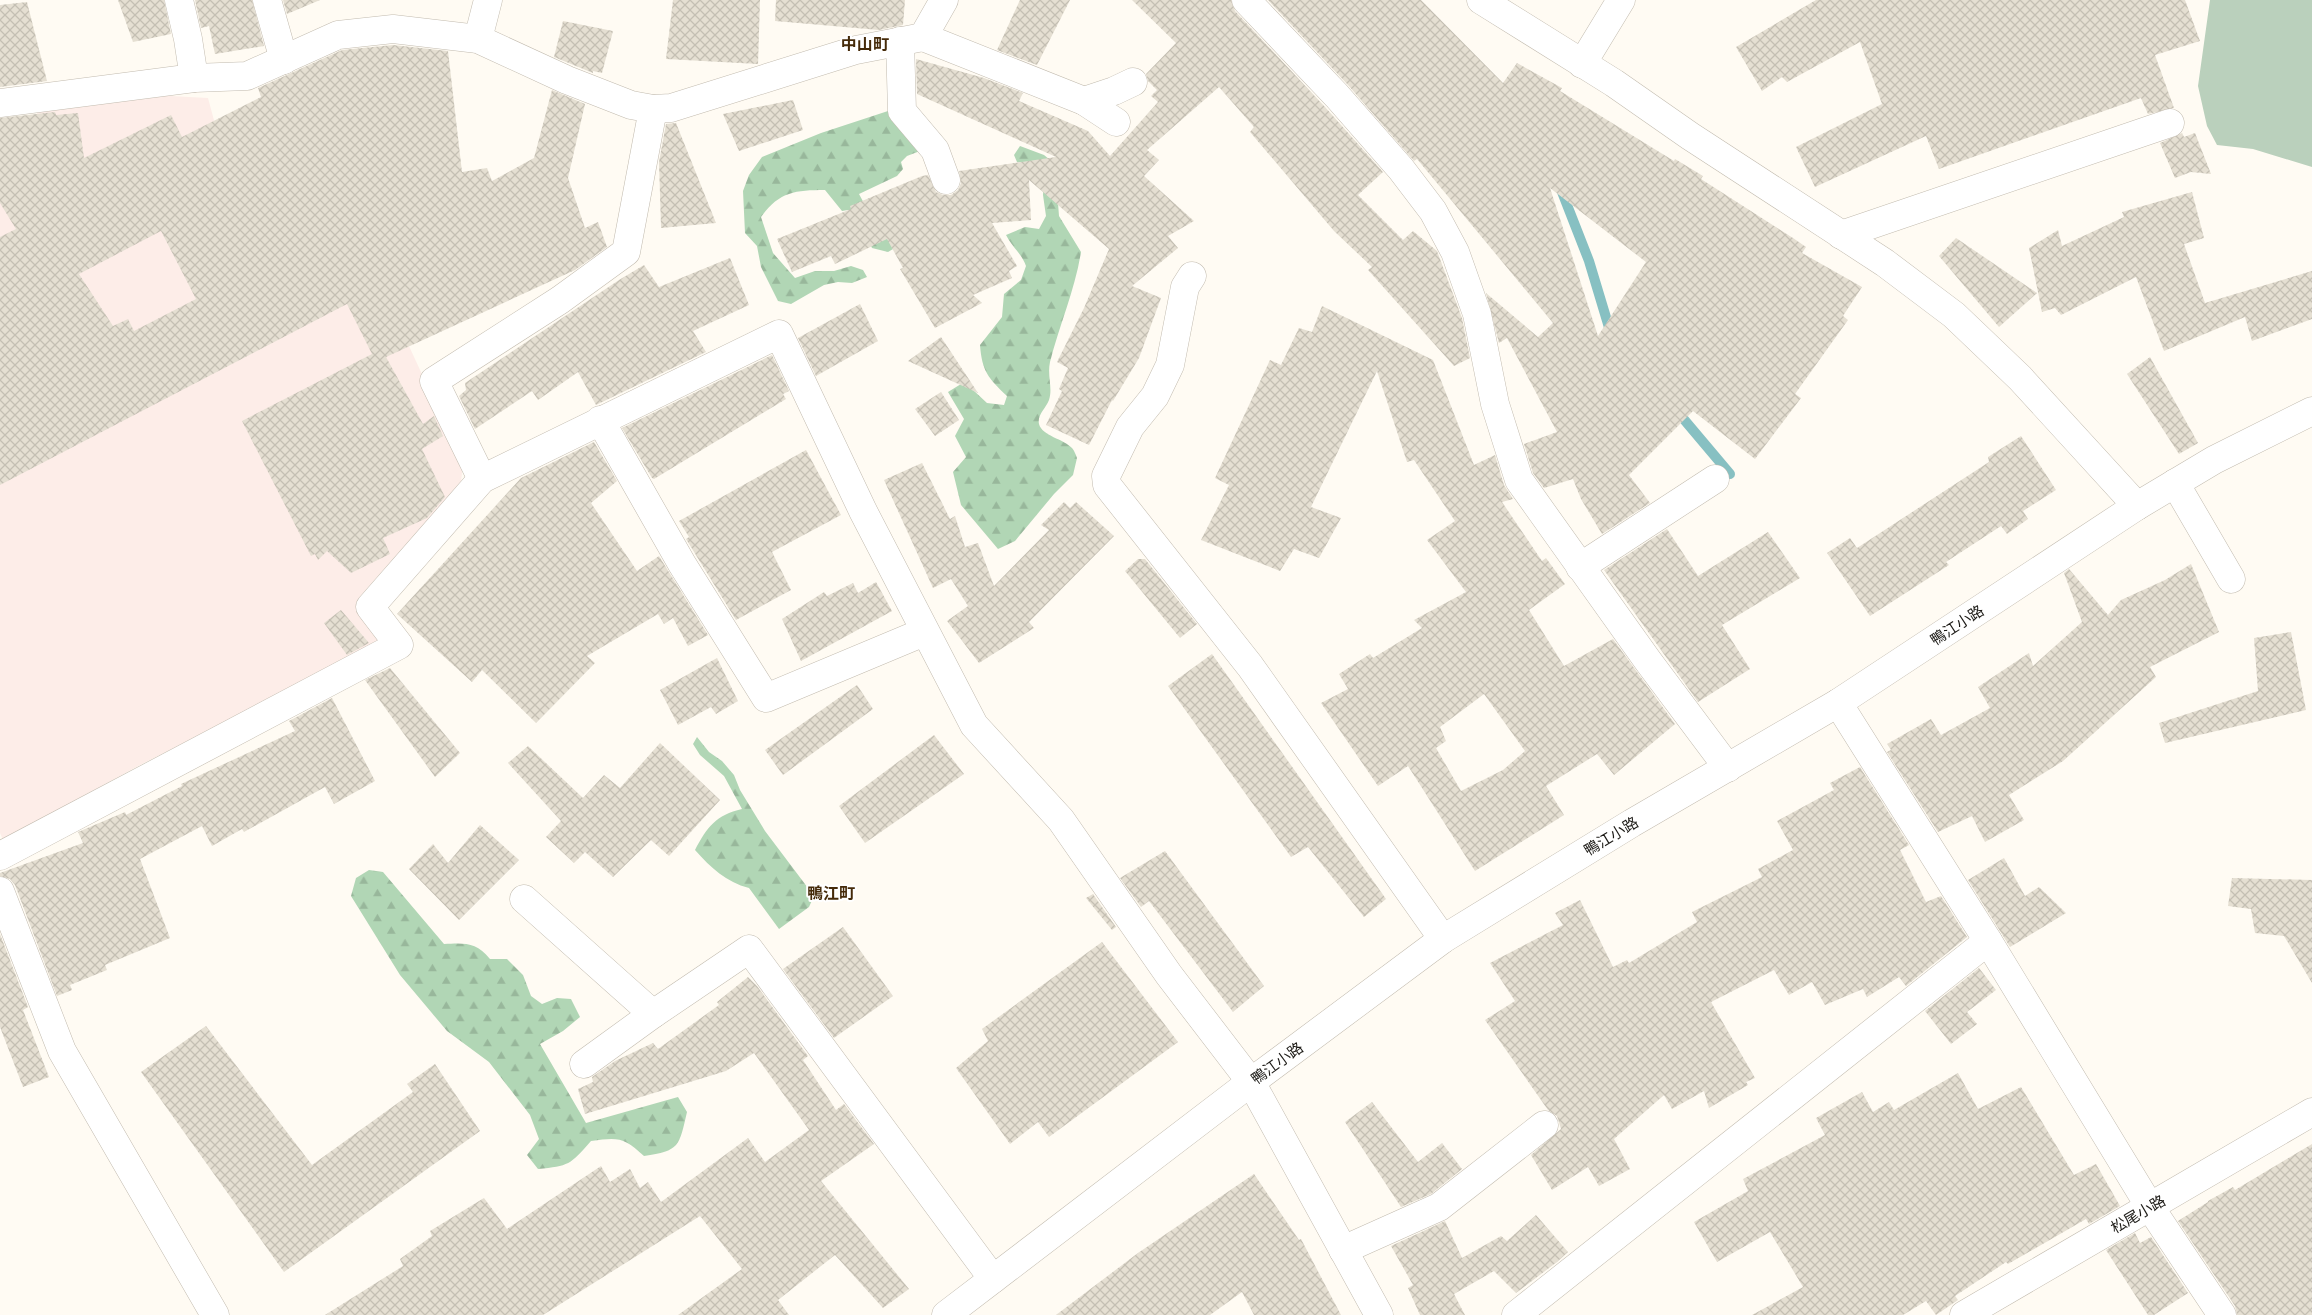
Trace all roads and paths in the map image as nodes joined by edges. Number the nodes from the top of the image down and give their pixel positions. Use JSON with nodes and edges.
{"nodes":[{"id":1,"x":179,"y":0,"type":"edge"},
{"id":2,"x":267,"y":0,"type":"edge"},
{"id":3,"x":488,"y":0,"type":"edge"},
{"id":4,"x":944,"y":0,"type":"edge"},
{"id":5,"x":1246,"y":0,"type":"edge"},
{"id":6,"x":1481,"y":0,"type":"edge"},
{"id":7,"x":1621,"y":0,"type":"edge"},
{"id":8,"x":478,"y":39,"type":"junction"},
{"id":9,"x":912,"y":39,"type":"junction"},
{"id":10,"x":284,"y":60,"type":"junction"},
{"id":11,"x":1582,"y":64,"type":"junction"},
{"id":12,"x":194,"y":78,"type":"junction"},
{"id":13,"x":1133,"y":82,"type":"dead end"},
{"id":14,"x":1084,"y":101,"type":"junction"},
{"id":15,"x":0,"y":103,"type":"edge"},
{"id":16,"x":653,"y":109,"type":"junction"},
{"id":17,"x":1116,"y":122,"type":"dead end"},
{"id":18,"x":2170,"y":123,"type":"dead end"},
{"id":19,"x":946,"y":180,"type":"dead end"},
{"id":20,"x":1841,"y":235,"type":"junction"},
{"id":21,"x":1192,"y":276,"type":"dead end"},
{"id":22,"x":2312,"y":411,"type":"edge"},
{"id":23,"x":600,"y":420,"type":"junction"},
{"id":24,"x":482,"y":479,"type":"junction"},
{"id":25,"x":1715,"y":479,"type":"dead end"},
{"id":26,"x":2175,"y":483,"type":"junction"},
{"id":27,"x":2136,"y":506,"type":"junction"},
{"id":28,"x":1580,"y":567,"type":"junction"},
{"id":29,"x":2231,"y":579,"type":"dead end"},
{"id":30,"x":924,"y":632,"type":"junction"},
{"id":31,"x":1838,"y":703,"type":"junction"},
{"id":32,"x":1728,"y":768,"type":"junction"},
{"id":33,"x":0,"y":856,"type":"edge"},
{"id":34,"x":0,"y":891,"type":"edge"},
{"id":35,"x":524,"y":899,"type":"dead end"},
{"id":36,"x":1443,"y":940,"type":"junction"},
{"id":37,"x":1988,"y":941,"type":"junction"},
{"id":38,"x":653,"y":1014,"type":"junction"},
{"id":39,"x":584,"y":1064,"type":"dead end"},
{"id":40,"x":1251,"y":1082,"type":"junction"},
{"id":41,"x":2312,"y":1112,"type":"edge"},
{"id":42,"x":1544,"y":1125,"type":"dead end"},
{"id":43,"x":2150,"y":1207,"type":"junction"},
{"id":44,"x":1343,"y":1250,"type":"junction"},
{"id":45,"x":993,"y":1279,"type":"junction"},
{"id":46,"x":216,"y":1315,"type":"edge"},
{"id":47,"x":946,"y":1315,"type":"edge"},
{"id":48,"x":1379,"y":1315,"type":"edge"},
{"id":49,"x":1516,"y":1315,"type":"edge"},
{"id":50,"x":1964,"y":1315,"type":"edge"},
{"id":51,"x":2222,"y":1315,"type":"edge"}],
"edges":[{"from":1,"to":12,"type":"street"},
{"from":2,"to":10,"type":"street"},
{"from":3,"to":8,"type":"street"},
{"from":4,"to":9,"type":"street"},
{"from":5,"to":28,"type":"street"},
{"from":6,"to":11,"type":"street"},
{"from":7,"to":11,"type":"street"},
{"from":8,"to":10,"type":"street"},
{"from":8,"to":16,"type":"street"},
{"from":9,"to":14,"type":"street"},
{"from":9,"to":16,"type":"street"},
{"from":9,"to":19,"type":"street"},
{"from":10,"to":12,"type":"street"},
{"from":11,"to":20,"type":"street"},
{"from":12,"to":15,"type":"street"},
{"from":13,"to":14,"type":"street"},
{"from":14,"to":17,"type":"street"},
{"from":16,"to":24,"type":"street"},
{"from":18,"to":20,"type":"street"},
{"from":20,"to":27,"type":"street"},
{"from":21,"to":36,"type":"street"},
{"from":22,"to":26,"type":"street","name":"鴨江小路"},
{"from":23,"to":24,"type":"street"},
{"from":23,"to":30,"type":"street"},
{"from":23,"to":30,"type":"street"},
{"from":24,"to":33,"type":"street"},
{"from":25,"to":28,"type":"street"},
{"from":26,"to":27,"type":"street","name":"鴨江小路"},
{"from":26,"to":29,"type":"street"},
{"from":27,"to":31,"type":"street","name":"鴨江小路"},
{"from":28,"to":32,"type":"street"},
{"from":30,"to":40,"type":"street"},
{"from":31,"to":32,"type":"street","name":"鴨江小路"},
{"from":31,"to":37,"type":"street"},
{"from":32,"to":36,"type":"street","name":"鴨江小路"},
{"from":34,"to":46,"type":"street"},
{"from":35,"to":38,"type":"street"},
{"from":36,"to":40,"type":"street","name":"鴨江小路"},
{"from":37,"to":43,"type":"street"},
{"from":37,"to":49,"type":"street"},
{"from":38,"to":39,"type":"street"},
{"from":38,"to":45,"type":"street"},
{"from":40,"to":44,"type":"street"},
{"from":40,"to":45,"type":"street","name":"鴨江小路"},
{"from":41,"to":43,"type":"street","name":"松尾小路"},
{"from":42,"to":44,"type":"street"},
{"from":43,"to":50,"type":"street","name":"松尾小路"},
{"from":43,"to":51,"type":"street"},
{"from":44,"to":48,"type":"street"},
{"from":45,"to":47,"type":"street","name":"鴨江小路"}]}
